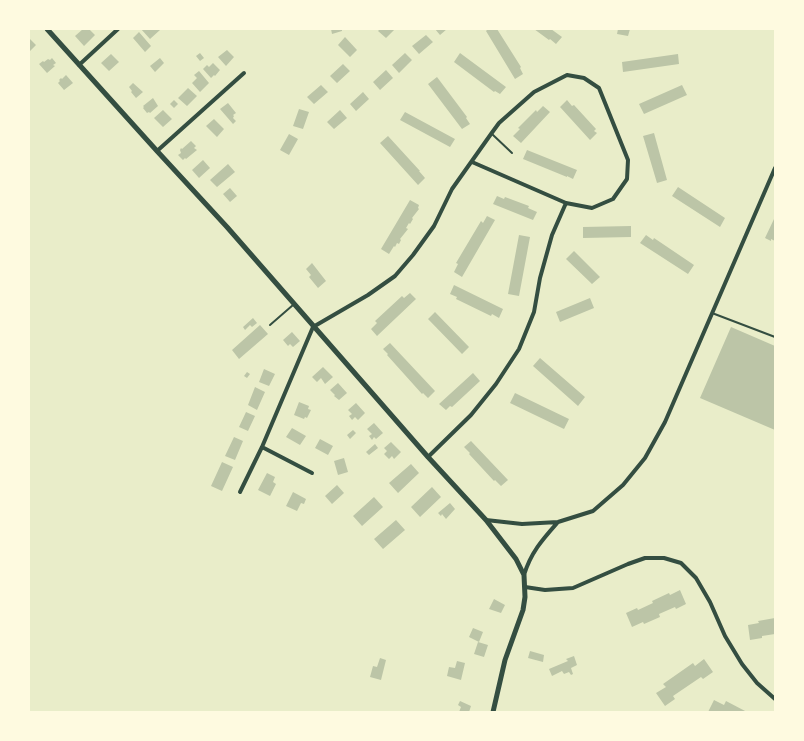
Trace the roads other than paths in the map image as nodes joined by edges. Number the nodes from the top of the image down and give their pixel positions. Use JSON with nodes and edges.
{"nodes":[{"id":1,"x":47,"y":29,"type":"edge"},
{"id":2,"x":118,"y":29,"type":"edge"},
{"id":3,"x":79,"y":65,"type":"junction"},
{"id":4,"x":244,"y":73,"type":"dead end"},
{"id":5,"x":491,"y":134,"type":"junction"},
{"id":6,"x":157,"y":151,"type":"junction"},
{"id":7,"x":512,"y":153,"type":"dead end"},
{"id":8,"x":472,"y":162,"type":"junction"},
{"id":9,"x":775,"y":168,"type":"edge"},
{"id":10,"x":566,"y":203,"type":"junction"},
{"id":11,"x":294,"y":305,"type":"junction"},
{"id":12,"x":712,"y":313,"type":"junction"},
{"id":13,"x":270,"y":325,"type":"dead end"},
{"id":14,"x":313,"y":327,"type":"junction"},
{"id":15,"x":775,"y":337,"type":"edge"},
{"id":16,"x":262,"y":446,"type":"junction"},
{"id":17,"x":428,"y":457,"type":"junction"},
{"id":18,"x":312,"y":473,"type":"dead end"},
{"id":19,"x":240,"y":492,"type":"dead end"},
{"id":20,"x":486,"y":520,"type":"junction"},
{"id":21,"x":558,"y":522,"type":"junction"},
{"id":22,"x":524,"y":575,"type":"junction"},
{"id":23,"x":525,"y":587,"type":"junction"},
{"id":24,"x":775,"y":699,"type":"edge"},
{"id":25,"x":493,"y":712,"type":"edge"}],
"edges":[{"from":1,"to":3,"type":"street"},
{"from":2,"to":3,"type":"street"},
{"from":3,"to":6,"type":"street"},
{"from":4,"to":6,"type":"street"},
{"from":5,"to":7,"type":"lane"},
{"from":5,"to":8,"type":"street"},
{"from":5,"to":10,"type":"street"},
{"from":6,"to":11,"type":"street"},
{"from":8,"to":10,"type":"street"},
{"from":8,"to":14,"type":"street"},
{"from":9,"to":12,"type":"street"},
{"from":10,"to":17,"type":"street"},
{"from":11,"to":13,"type":"lane"},
{"from":11,"to":14,"type":"street"},
{"from":12,"to":15,"type":"lane"},
{"from":12,"to":21,"type":"street"},
{"from":14,"to":16,"type":"street"},
{"from":14,"to":17,"type":"street"},
{"from":16,"to":18,"type":"street"},
{"from":16,"to":19,"type":"street"},
{"from":17,"to":20,"type":"street"},
{"from":20,"to":21,"type":"street"},
{"from":20,"to":22,"type":"street"},
{"from":21,"to":22,"type":"street"},
{"from":22,"to":23,"type":"street"},
{"from":23,"to":24,"type":"street"},
{"from":23,"to":25,"type":"street"}]}
